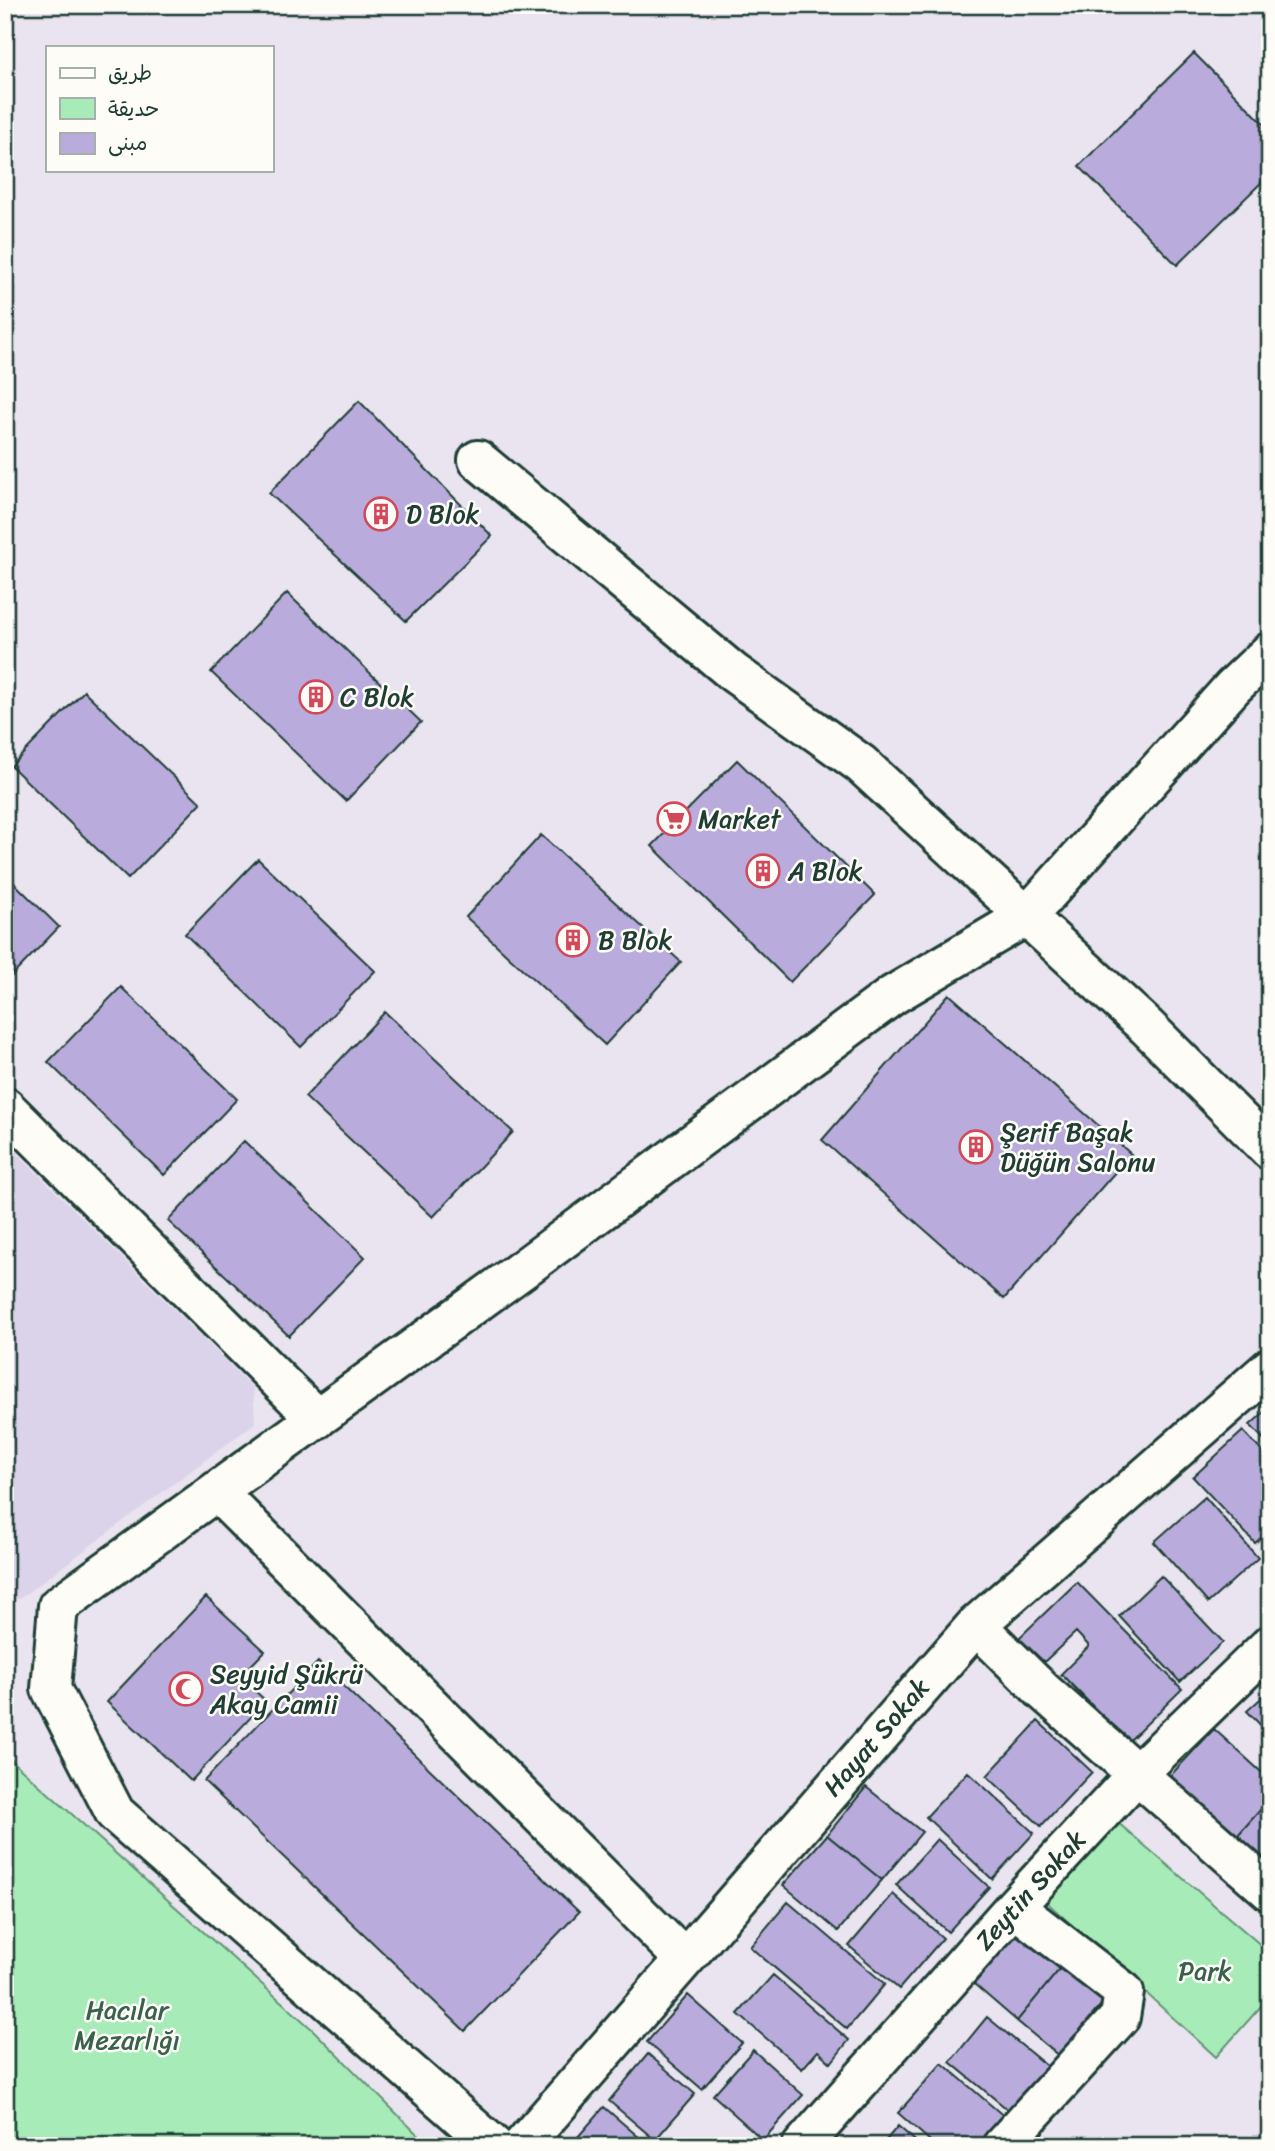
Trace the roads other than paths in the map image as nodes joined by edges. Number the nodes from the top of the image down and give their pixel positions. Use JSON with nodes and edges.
{"nodes":[{"id":1,"x":478,"y":460,"type":"dead end"},
{"id":2,"x":1270,"y":652,"type":"edge"},
{"id":3,"x":1028,"y":915,"type":"junction"},
{"id":4,"x":5,"y":1107,"type":"edge"},
{"id":5,"x":1270,"y":1150,"type":"edge"},
{"id":6,"x":1270,"y":1368,"type":"edge"},
{"id":7,"x":317,"y":1419,"type":"junction"},
{"id":8,"x":217,"y":1492,"type":"junction"},
{"id":9,"x":976,"y":1625,"type":"junction"},
{"id":10,"x":1270,"y":1645,"type":"edge"},
{"id":11,"x":1136,"y":1775,"type":"junction"},
{"id":12,"x":1270,"y":1891,"type":"edge"},
{"id":13,"x":1014,"y":1906,"type":"junction"},
{"id":14,"x":684,"y":1959,"type":"junction"},
{"id":15,"x":494,"y":2146,"type":"edge"},
{"id":16,"x":522,"y":2146,"type":"edge"},
{"id":17,"x":802,"y":2146,"type":"edge"},
{"id":18,"x":1002,"y":2146,"type":"edge"}],
"edges":[{"from":1,"to":3,"type":"street"},
{"from":2,"to":3,"type":"street"},
{"from":3,"to":5,"type":"street"},
{"from":3,"to":7,"type":"street"},
{"from":4,"to":7,"type":"street"},
{"from":6,"to":9,"type":"street","name":"Hayat Sokak"},
{"from":7,"to":8,"type":"street"},
{"from":8,"to":14,"type":"street"},
{"from":8,"to":15,"type":"street"},
{"from":9,"to":11,"type":"street"},
{"from":9,"to":14,"type":"street","name":"Hayat Sokak"},
{"from":10,"to":11,"type":"street","name":"Zeytin Sokak"},
{"from":11,"to":12,"type":"street"},
{"from":11,"to":13,"type":"street","name":"Zeytin Sokak"},
{"from":13,"to":17,"type":"street","name":"Zeytin Sokak"},
{"from":13,"to":18,"type":"street"},
{"from":14,"to":16,"type":"street","name":"Hayat Sokak"}]}
